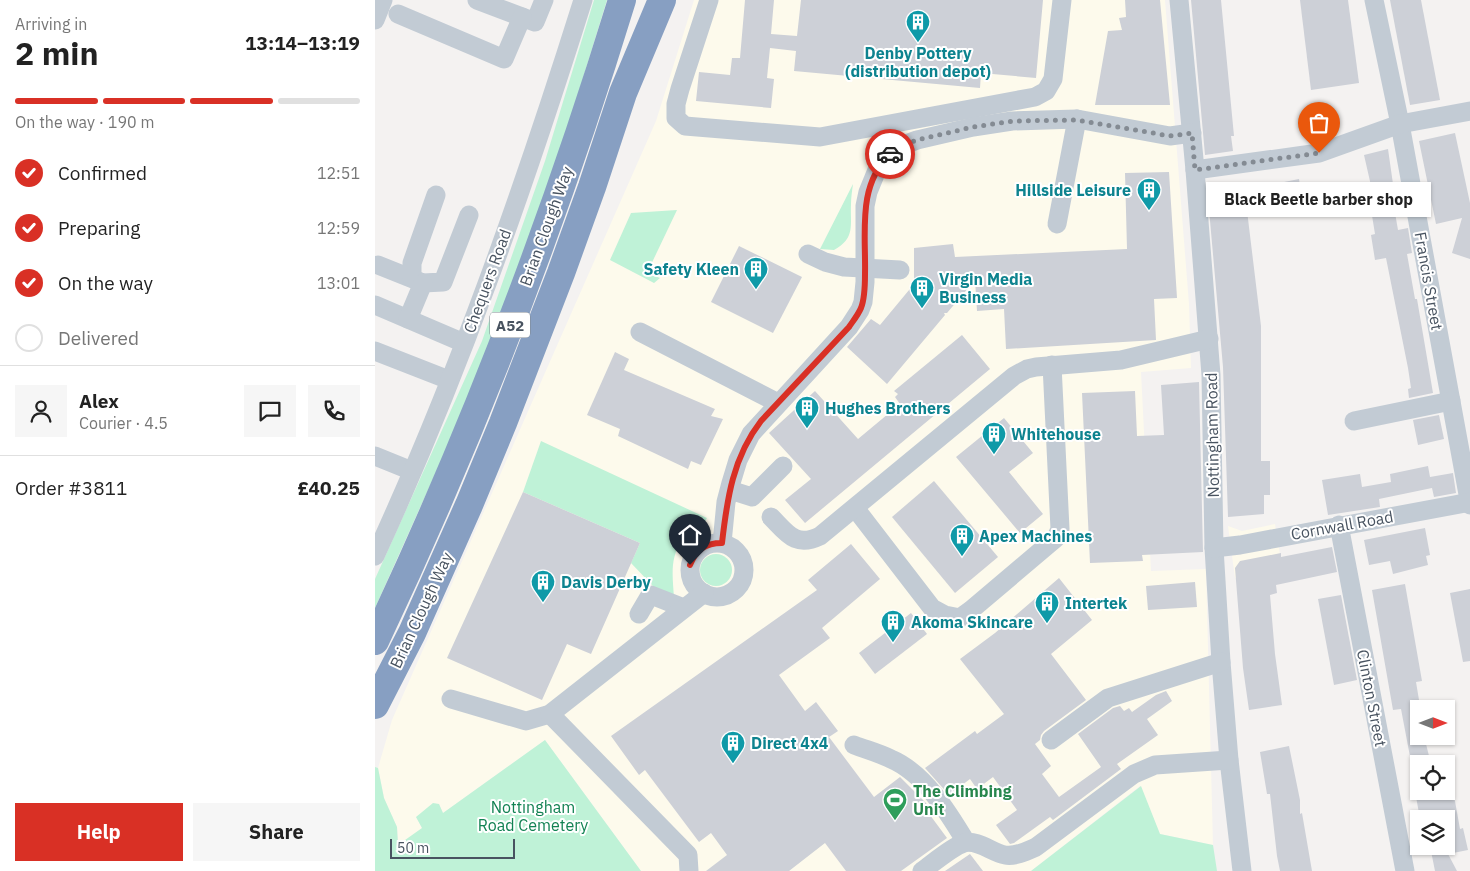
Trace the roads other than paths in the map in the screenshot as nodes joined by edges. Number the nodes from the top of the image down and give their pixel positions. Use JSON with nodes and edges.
{"nodes":[{"id":1,"x":383,"y":0,"type":"edge"},
{"id":2,"x":544,"y":0,"type":"edge"},
{"id":3,"x":583,"y":0,"type":"edge"},
{"id":4,"x":622,"y":0,"type":"edge"},
{"id":5,"x":662,"y":0,"type":"edge"},
{"id":6,"x":709,"y":0,"type":"edge"},
{"id":7,"x":1061,"y":0,"type":"edge"},
{"id":8,"x":1179,"y":0,"type":"edge"},
{"id":9,"x":1374,"y":0,"type":"edge"},
{"id":10,"x":487,"y":2,"type":"edge"},
{"id":11,"x":398,"y":14,"type":"dead end"},
{"id":12,"x":521,"y":17,"type":"junction"},
{"id":13,"x":375,"y":20,"type":"edge"},
{"id":14,"x":1470,"y":111,"type":"edge"},
{"id":15,"x":1077,"y":120,"type":"junction"},
{"id":16,"x":1400,"y":124,"type":"junction"},
{"id":17,"x":1192,"y":133,"type":"junction"},
{"id":18,"x":1195,"y":170,"type":"junction"},
{"id":19,"x":436,"y":195,"type":"dead end"},
{"id":20,"x":469,"y":215,"type":"dead end"},
{"id":21,"x":1057,"y":224,"type":"dead end"},
{"id":22,"x":808,"y":254,"type":"dead end"},
{"id":23,"x":377,"y":264,"type":"dead end"},
{"id":24,"x":865,"y":268,"type":"junction"},
{"id":25,"x":900,"y":270,"type":"dead end"},
{"id":26,"x":417,"y":280,"type":"junction"},
{"id":27,"x":375,"y":305,"type":"edge"},
{"id":28,"x":408,"y":319,"type":"junction"},
{"id":29,"x":640,"y":332,"type":"dead end"},
{"id":30,"x":1209,"y":339,"type":"junction"},
{"id":31,"x":464,"y":343,"type":"junction"},
{"id":32,"x":375,"y":351,"type":"edge"},
{"id":33,"x":1052,"y":365,"type":"junction"},
{"id":34,"x":449,"y":380,"type":"junction"},
{"id":35,"x":1451,"y":401,"type":"junction"},
{"id":36,"x":778,"y":403,"type":"junction"},
{"id":37,"x":1354,"y":421,"type":"dead end"},
{"id":38,"x":375,"y":456,"type":"edge"},
{"id":39,"x":783,"y":466,"type":"dead end"},
{"id":40,"x":412,"y":471,"type":"junction"},
{"id":41,"x":730,"y":490,"type":"junction"},
{"id":42,"x":1470,"y":503,"type":"edge"},
{"id":43,"x":855,"y":508,"type":"junction"},
{"id":44,"x":771,"y":516,"type":"dead end"},
{"id":45,"x":1339,"y":525,"type":"junction"},
{"id":46,"x":722,"y":543,"type":"junction"},
{"id":47,"x":1214,"y":548,"type":"junction"},
{"id":48,"x":375,"y":556,"type":"edge"},
{"id":49,"x":704,"y":593,"type":"junction"},
{"id":50,"x":684,"y":608,"type":"junction"},
{"id":51,"x":639,"y":614,"type":"dead end"},
{"id":52,"x":375,"y":641,"type":"edge"},
{"id":53,"x":1221,"y":662,"type":"junction"},
{"id":54,"x":451,"y":699,"type":"dead end"},
{"id":55,"x":375,"y":705,"type":"edge"},
{"id":56,"x":550,"y":714,"type":"junction"},
{"id":57,"x":1051,"y":740,"type":"dead end"},
{"id":58,"x":854,"y":745,"type":"dead end"},
{"id":59,"x":1229,"y":760,"type":"junction"},
{"id":60,"x":966,"y":842,"type":"junction"},
{"id":61,"x":689,"y":871,"type":"edge"},
{"id":62,"x":922,"y":871,"type":"edge"},
{"id":63,"x":1242,"y":871,"type":"edge"},
{"id":64,"x":1405,"y":871,"type":"edge"}],
"edges":[{"from":1,"to":13,"type":"street"},
{"from":2,"to":12,"type":"street"},
{"from":3,"to":31,"type":"street","name":"Chequers Road"},
{"from":4,"to":52,"type":"highway","name":"Brian Clough Way","number":"A52"},
{"from":5,"to":55,"type":"highway","name":"Brian Clough Way","number":"A52"},
{"from":6,"to":7,"type":"street"},
{"from":8,"to":17,"type":"street","name":"Nottingham Road"},
{"from":9,"to":16,"type":"street","name":"Francis Street"},
{"from":10,"to":12,"type":"street"},
{"from":11,"to":12,"type":"street"},
{"from":14,"to":16,"type":"street"},
{"from":15,"to":17,"type":"street"},
{"from":15,"to":21,"type":"street"},
{"from":15,"to":24,"type":"street"},
{"from":16,"to":18,"type":"street"},
{"from":16,"to":35,"type":"street","name":"Francis Street"},
{"from":17,"to":18,"type":"street","name":"Nottingham Road"},
{"from":18,"to":30,"type":"street","name":"Nottingham Road"},
{"from":19,"to":26,"type":"street"},
{"from":20,"to":26,"type":"street"},
{"from":22,"to":24,"type":"street"},
{"from":23,"to":26,"type":"street"},
{"from":24,"to":25,"type":"street"},
{"from":24,"to":36,"type":"street"},
{"from":26,"to":28,"type":"street"},
{"from":27,"to":28,"type":"street"},
{"from":28,"to":31,"type":"street"},
{"from":29,"to":36,"type":"street"},
{"from":30,"to":33,"type":"street"},
{"from":30,"to":47,"type":"street","name":"Nottingham Road"},
{"from":31,"to":34,"type":"street","name":"Chequers Road"},
{"from":32,"to":34,"type":"street"},
{"from":33,"to":43,"type":"street"},
{"from":33,"to":43,"type":"street"},
{"from":34,"to":40,"type":"street","name":"Chequers Road"},
{"from":35,"to":37,"type":"street"},
{"from":35,"to":42,"type":"street","name":"Francis Street"},
{"from":36,"to":41,"type":"street"},
{"from":38,"to":40,"type":"street"},
{"from":39,"to":41,"type":"street"},
{"from":40,"to":48,"type":"street","name":"Chequers Road"},
{"from":41,"to":46,"type":"street"},
{"from":42,"to":45,"type":"street","name":"Cornwall Road"},
{"from":43,"to":44,"type":"street"},
{"from":45,"to":47,"type":"street","name":"Cornwall Road"},
{"from":45,"to":64,"type":"street","name":"Clinton Street"},
{"from":46,"to":49,"type":"street"},
{"from":46,"to":49,"type":"street"},
{"from":47,"to":53,"type":"street","name":"Nottingham Road"},
{"from":49,"to":50,"type":"street"},
{"from":50,"to":51,"type":"street"},
{"from":50,"to":56,"type":"street"},
{"from":53,"to":57,"type":"street"},
{"from":53,"to":59,"type":"street","name":"Nottingham Road"},
{"from":54,"to":56,"type":"street"},
{"from":56,"to":61,"type":"street"},
{"from":58,"to":60,"type":"street"},
{"from":59,"to":60,"type":"street"},
{"from":59,"to":63,"type":"street","name":"Nottingham Road"},
{"from":60,"to":62,"type":"street"}]}
